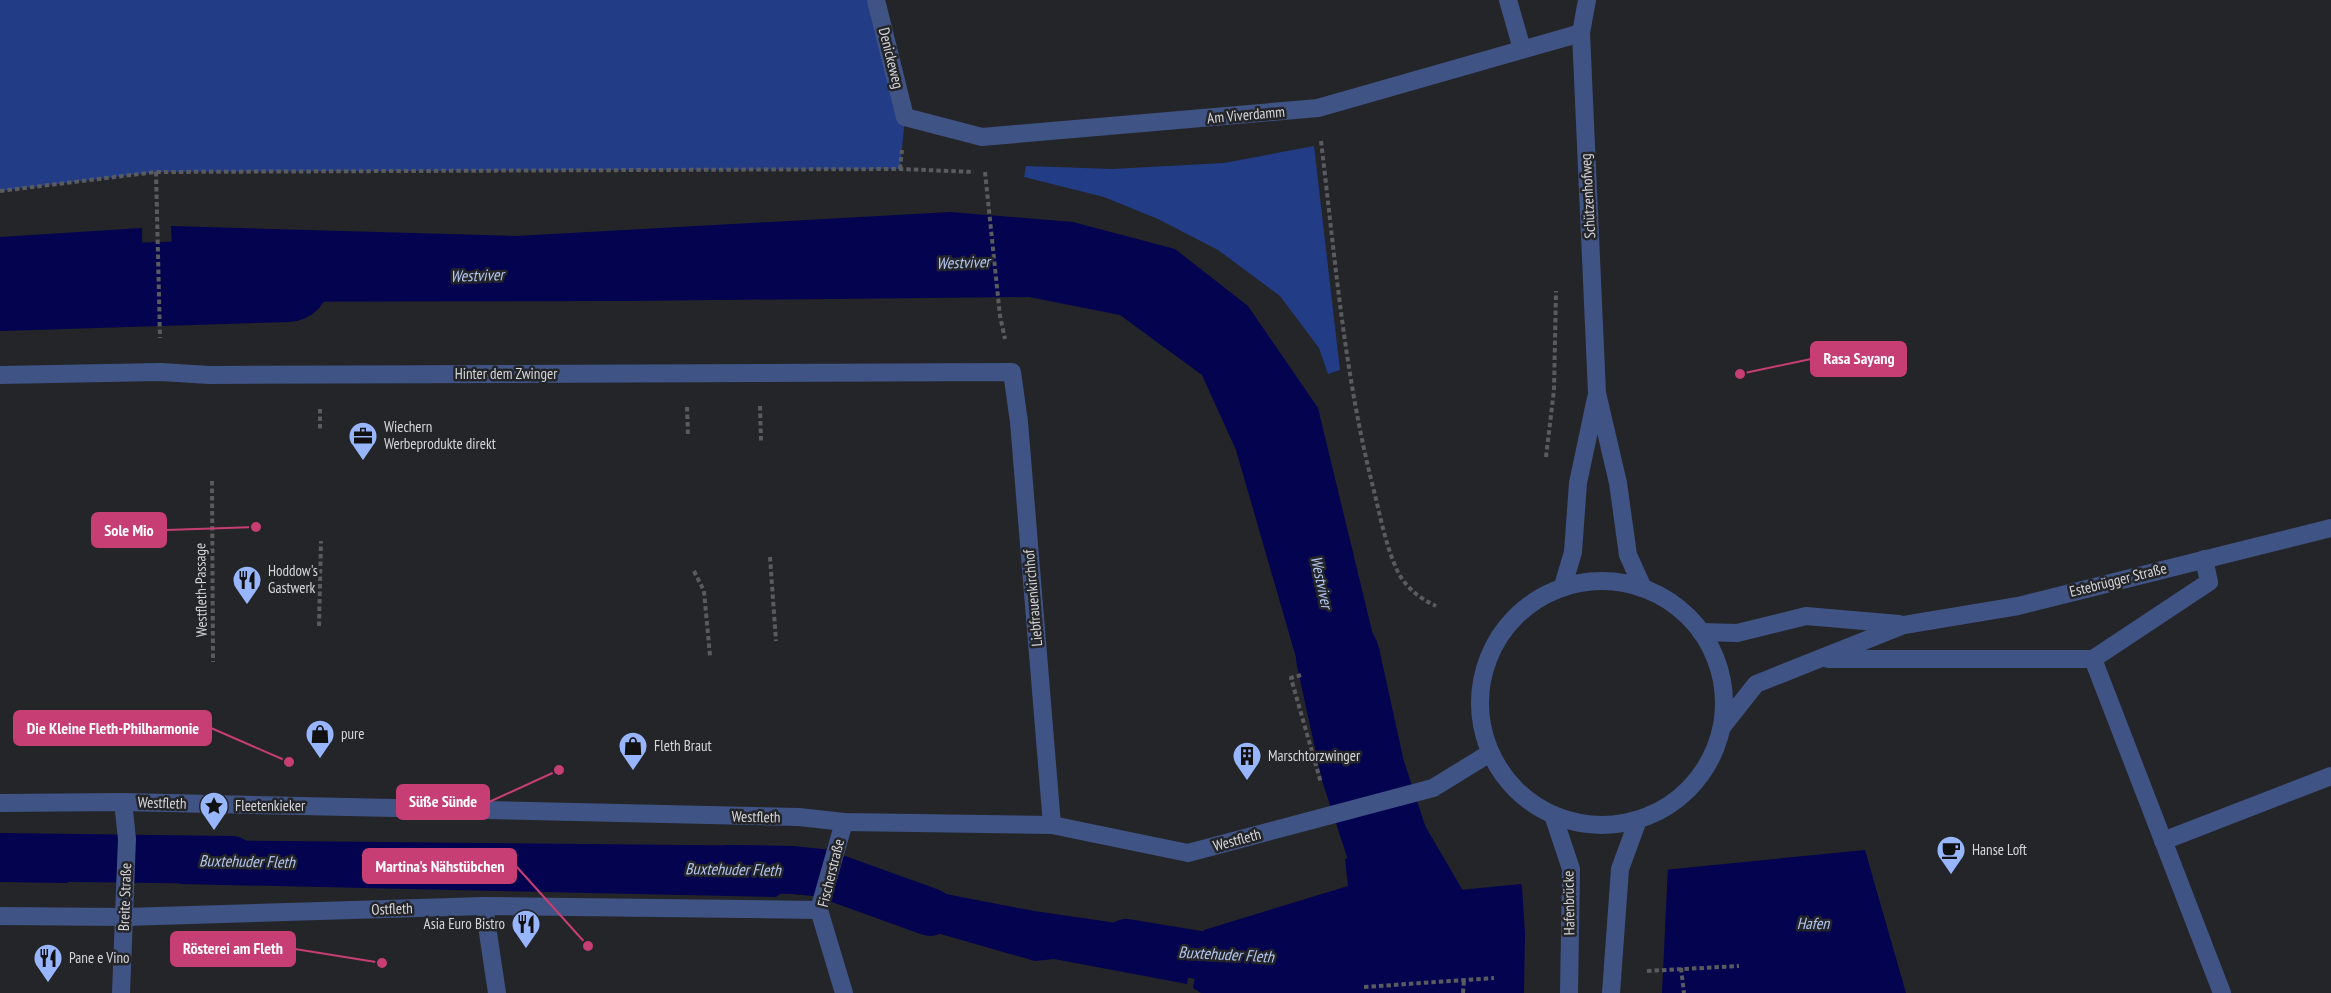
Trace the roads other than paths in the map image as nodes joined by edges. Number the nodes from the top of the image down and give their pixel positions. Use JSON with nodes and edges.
{"nodes":[{"id":1,"x":876,"y":0,"type":"edge"},
{"id":2,"x":1509,"y":0,"type":"edge"},
{"id":3,"x":1587,"y":0,"type":"edge"},
{"id":4,"x":1581,"y":33,"type":"junction"},
{"id":5,"x":1522,"y":49,"type":"junction"},
{"id":6,"x":905,"y":117,"type":"joint"},
{"id":7,"x":1012,"y":372,"type":"joint"},
{"id":8,"x":0,"y":375,"type":"edge"},
{"id":9,"x":1597,"y":393,"type":"junction"},
{"id":10,"x":2331,"y":528,"type":"edge"},
{"id":11,"x":2204,"y":559,"type":"junction"},
{"id":12,"x":1563,"y":586,"type":"junction"},
{"id":13,"x":1643,"y":588,"type":"junction"},
{"id":14,"x":1904,"y":625,"type":"junction"},
{"id":15,"x":1701,"y":632,"type":"junction"},
{"id":16,"x":1819,"y":659,"type":"junction"},
{"id":17,"x":2093,"y":659,"type":"junction"},
{"id":18,"x":1722,"y":727,"type":"junction"},
{"id":19,"x":1490,"y":753,"type":"junction"},
{"id":20,"x":2331,"y":776,"type":"edge"},
{"id":21,"x":123,"y":802,"type":"junction"},
{"id":22,"x":0,"y":803,"type":"edge"},
{"id":23,"x":1553,"y":815,"type":"junction"},
{"id":24,"x":1638,"y":820,"type":"junction"},
{"id":25,"x":844,"y":822,"type":"junction"},
{"id":26,"x":1052,"y":825,"type":"junction"},
{"id":27,"x":2163,"y":841,"type":"junction"},
{"id":28,"x":821,"y":903,"type":"junction"},
{"id":29,"x":484,"y":906,"type":"junction"},
{"id":30,"x":0,"y":916,"type":"edge"},
{"id":31,"x":125,"y":917,"type":"junction"},
{"id":32,"x":121,"y":993,"type":"edge"},
{"id":33,"x":497,"y":993,"type":"edge"},
{"id":34,"x":844,"y":993,"type":"edge"},
{"id":35,"x":1569,"y":993,"type":"edge"},
{"id":36,"x":1611,"y":993,"type":"edge"},
{"id":37,"x":2222,"y":993,"type":"edge"}],
"edges":[{"from":1,"to":6,"type":"street","name":"Denickeweg"},
{"from":2,"to":5,"type":"street"},
{"from":3,"to":4,"type":"street","name":"Schützenhofweg"},
{"from":4,"to":5,"type":"street","name":"Am Viverdamm"},
{"from":4,"to":9,"type":"street","name":"Schützenhofweg"},
{"from":5,"to":6,"type":"street","name":"Am Viverdamm"},
{"from":7,"to":8,"type":"street","name":"Hinter dem Zwinger"},
{"from":7,"to":26,"type":"street","name":"Liebfrauenkirchhof"},
{"from":9,"to":12,"type":"street","name":"Schützenhofweg"},
{"from":9,"to":13,"type":"street","name":"Schützenhofweg"},
{"from":10,"to":11,"type":"street","name":"Estebrügger Straße"},
{"from":11,"to":14,"type":"street","name":"Estebrügger Straße"},
{"from":11,"to":17,"type":"street"},
{"from":12,"to":13,"type":"street"},
{"from":12,"to":19,"type":"street"},
{"from":13,"to":15,"type":"street"},
{"from":14,"to":15,"type":"street","name":"Estebrügger Straße"},
{"from":14,"to":16,"type":"street","name":"Estebrügger Straße"},
{"from":15,"to":18,"type":"street"},
{"from":16,"to":17,"type":"street"},
{"from":16,"to":18,"type":"street","name":"Estebrügger Straße"},
{"from":17,"to":27,"type":"street"},
{"from":18,"to":24,"type":"street"},
{"from":19,"to":23,"type":"street"},
{"from":19,"to":26,"type":"street","name":"Westfleth"},
{"from":20,"to":27,"type":"street"},
{"from":21,"to":22,"type":"street","name":"Westfleth"},
{"from":21,"to":25,"type":"street","name":"Westfleth"},
{"from":21,"to":31,"type":"street","name":"Breite Straße"},
{"from":23,"to":24,"type":"street"},
{"from":23,"to":35,"type":"street","name":"Hafenbrücke"},
{"from":24,"to":36,"type":"street"},
{"from":25,"to":26,"type":"street","name":"Westfleth"},
{"from":25,"to":28,"type":"street","name":"Fischerstraße"},
{"from":27,"to":37,"type":"street"},
{"from":28,"to":29,"type":"street","name":"Ostfleth"},
{"from":28,"to":34,"type":"street","name":"Fischerstraße"},
{"from":29,"to":31,"type":"street","name":"Ostfleth"},
{"from":29,"to":33,"type":"street"},
{"from":30,"to":31,"type":"street","name":"Ostfleth"},
{"from":31,"to":32,"type":"street","name":"Breite Straße"}]}
